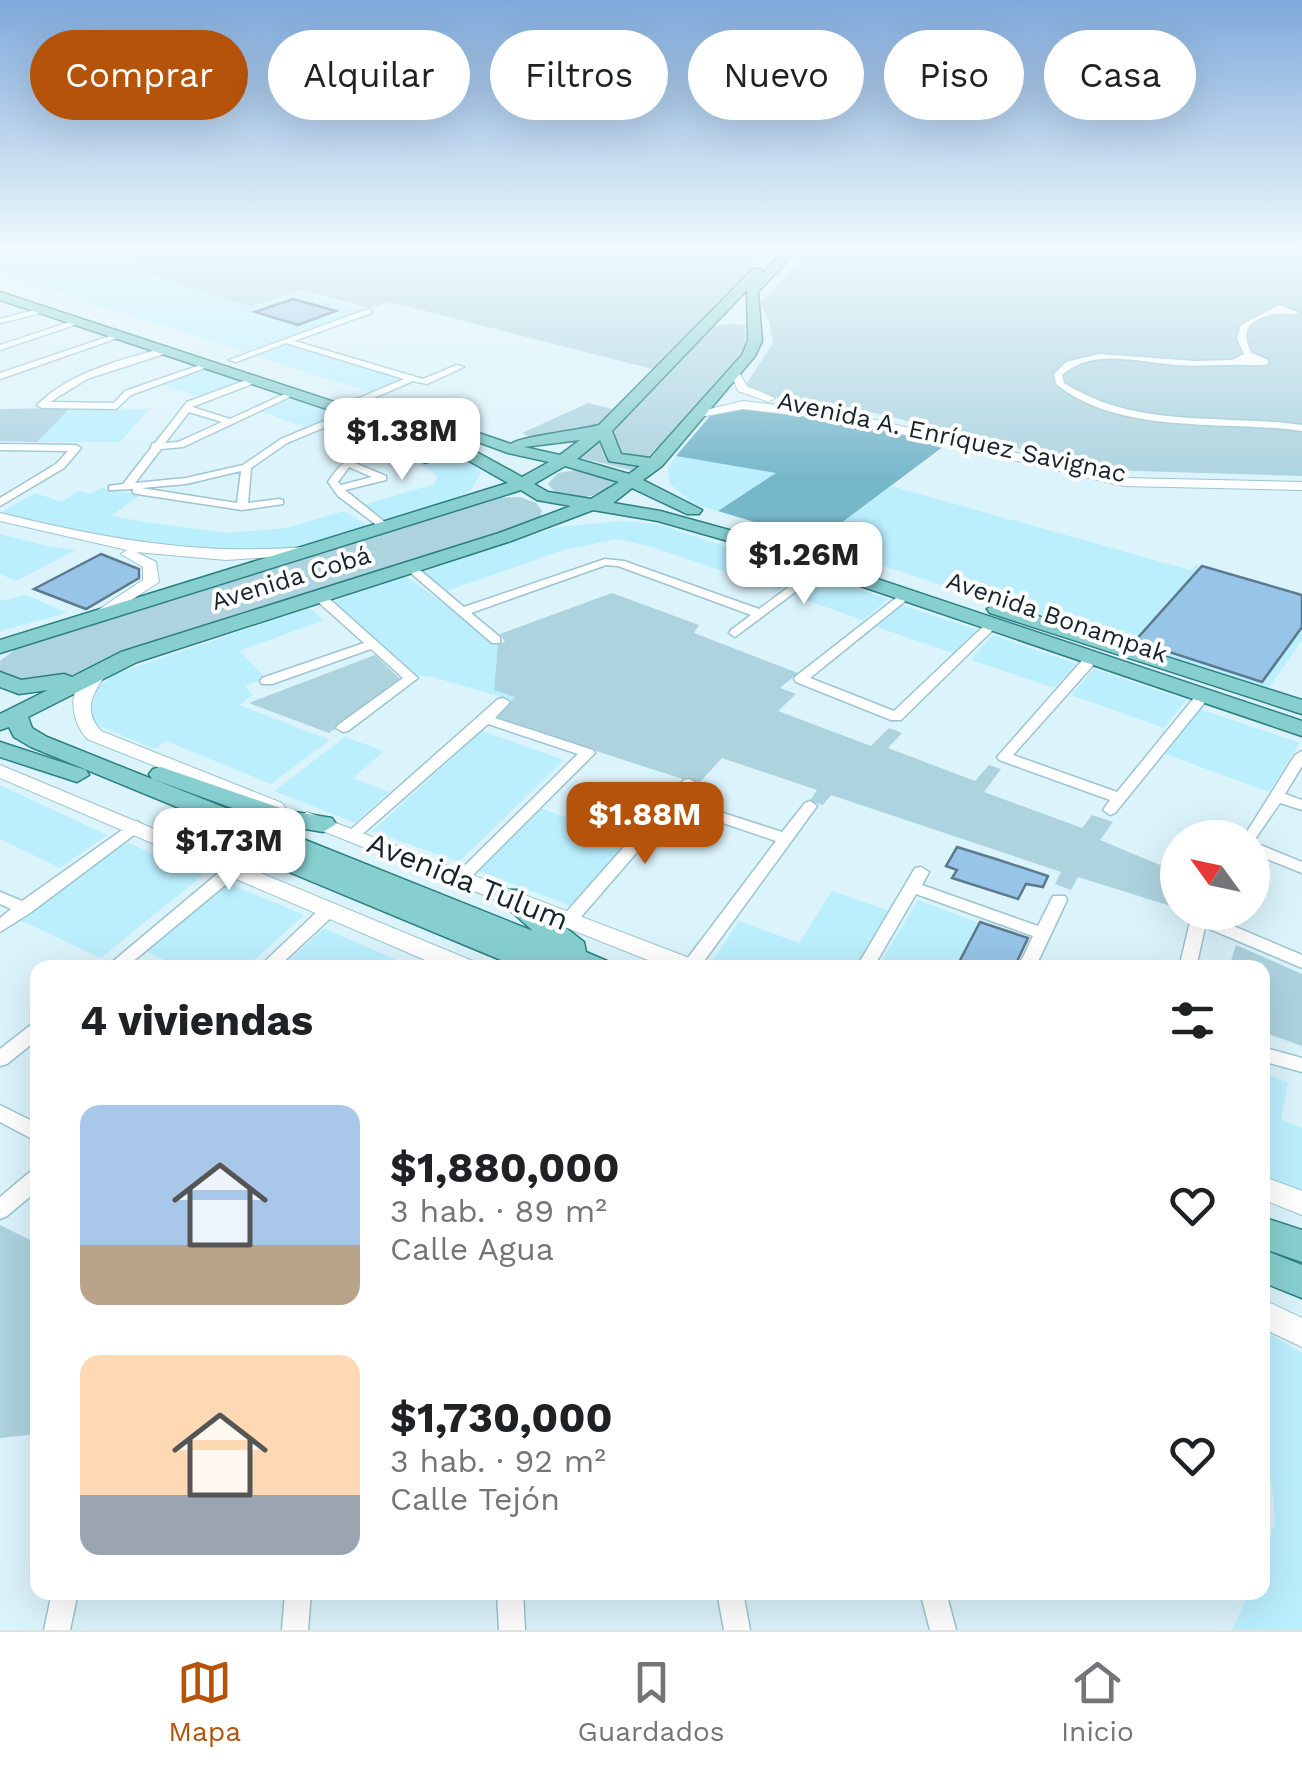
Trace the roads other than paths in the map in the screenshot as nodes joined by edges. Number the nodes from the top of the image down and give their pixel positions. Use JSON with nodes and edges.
{"nodes":[{"id":1,"x":64,"y":327,"type":"edge"},
{"id":2,"x":96,"y":327,"type":"edge"},
{"id":3,"x":118,"y":327,"type":"edge"},
{"id":4,"x":324,"y":327,"type":"edge"},
{"id":5,"x":703,"y":327,"type":"edge"},
{"id":6,"x":748,"y":327,"type":"edge"},
{"id":7,"x":1246,"y":327,"type":"edge"},
{"id":8,"x":122,"y":335,"type":"junction"},
{"id":9,"x":287,"y":340,"type":"junction"},
{"id":10,"x":0,"y":348,"type":"edge"},
{"id":11,"x":166,"y":350,"type":"junction"},
{"id":12,"x":1248,"y":355,"type":"junction"},
{"id":13,"x":233,"y":360,"type":"junction"},
{"id":14,"x":1238,"y":362,"type":"junction"},
{"id":15,"x":209,"y":365,"type":"junction"},
{"id":16,"x":460,"y":366,"type":"dead end"},
{"id":17,"x":734,"y":373,"type":"junction"},
{"id":18,"x":0,"y":376,"type":"edge"},
{"id":19,"x":411,"y":379,"type":"junction"},
{"id":20,"x":254,"y":380,"type":"junction"},
{"id":21,"x":294,"y":394,"type":"junction"},
{"id":22,"x":747,"y":399,"type":"junction"},
{"id":23,"x":356,"y":407,"type":"junction"},
{"id":24,"x":186,"y":408,"type":"junction"},
{"id":25,"x":700,"y":414,"type":"junction"},
{"id":26,"x":228,"y":421,"type":"junction"},
{"id":27,"x":1302,"y":428,"type":"edge"},
{"id":28,"x":603,"y":429,"type":"junction"},
{"id":29,"x":413,"y":432,"type":"junction"},
{"id":30,"x":155,"y":446,"type":"junction"},
{"id":31,"x":0,"y":447,"type":"edge"},
{"id":32,"x":514,"y":450,"type":"junction"},
{"id":33,"x":479,"y":451,"type":"junction"},
{"id":34,"x":658,"y":460,"type":"junction"},
{"id":35,"x":346,"y":463,"type":"junction"},
{"id":36,"x":246,"y":467,"type":"junction"},
{"id":37,"x":541,"y":477,"type":"junction"},
{"id":38,"x":1302,"y":482,"type":"edge"},
{"id":39,"x":127,"y":486,"type":"junction"},
{"id":40,"x":619,"y":486,"type":"junction"},
{"id":41,"x":338,"y":489,"type":"junction"},
{"id":42,"x":493,"y":494,"type":"junction"},
{"id":43,"x":279,"y":502,"type":"dead end"},
{"id":44,"x":0,"y":503,"type":"edge"},
{"id":45,"x":242,"y":507,"type":"junction"},
{"id":46,"x":589,"y":507,"type":"junction"},
{"id":47,"x":562,"y":510,"type":"junction"},
{"id":48,"x":669,"y":510,"type":"junction"},
{"id":49,"x":436,"y":512,"type":"junction"},
{"id":50,"x":0,"y":516,"type":"edge"},
{"id":51,"x":0,"y":524,"type":"edge"},
{"id":52,"x":386,"y":527,"type":"junction"},
{"id":53,"x":515,"y":534,"type":"junction"},
{"id":54,"x":792,"y":549,"type":"junction"},
{"id":55,"x":310,"y":550,"type":"junction"},
{"id":56,"x":171,"y":554,"type":"junction"},
{"id":57,"x":152,"y":565,"type":"junction"},
{"id":58,"x":824,"y":566,"type":"junction"},
{"id":59,"x":411,"y":568,"type":"junction"},
{"id":60,"x":906,"y":594,"type":"junction"},
{"id":61,"x":321,"y":598,"type":"junction"},
{"id":62,"x":466,"y":611,"type":"junction"},
{"id":63,"x":760,"y":614,"type":"junction"},
{"id":64,"x":92,"y":619,"type":"junction"},
{"id":65,"x":992,"y":625,"type":"junction"},
{"id":66,"x":734,"y":632,"type":"dead end"},
{"id":67,"x":496,"y":640,"type":"dead end"},
{"id":68,"x":11,"y":643,"type":"edge"},
{"id":69,"x":372,"y":644,"type":"junction"},
{"id":70,"x":0,"y":656,"type":"edge"},
{"id":71,"x":130,"y":657,"type":"junction"},
{"id":72,"x":1091,"y":658,"type":"junction"},
{"id":73,"x":101,"y":670,"type":"junction"},
{"id":74,"x":0,"y":680,"type":"edge"},
{"id":75,"x":267,"y":681,"type":"dead end"},
{"id":76,"x":1203,"y":696,"type":"junction"},
{"id":77,"x":503,"y":702,"type":"dead end"},
{"id":78,"x":1302,"y":707,"type":"edge"},
{"id":79,"x":5,"y":712,"type":"edge"},
{"id":80,"x":486,"y":719,"type":"junction"},
{"id":81,"x":343,"y":728,"type":"dead end"},
{"id":82,"x":1302,"y":729,"type":"edge"},
{"id":83,"x":1302,"y":755,"type":"edge"},
{"id":84,"x":3,"y":761,"type":"edge"},
{"id":85,"x":689,"y":783,"type":"dead end"},
{"id":86,"x":1275,"y":796,"type":"junction"},
{"id":87,"x":672,"y":801,"type":"junction"},
{"id":88,"x":1302,"y":805,"type":"edge"},
{"id":89,"x":810,"y":806,"type":"dead end"},
{"id":90,"x":1261,"y":820,"type":"edge"},
{"id":91,"x":323,"y":824,"type":"junction"},
{"id":92,"x":137,"y":826,"type":"junction"},
{"id":93,"x":352,"y":835,"type":"junction"},
{"id":94,"x":786,"y":839,"type":"junction"},
{"id":95,"x":1270,"y":855,"type":"edge"},
{"id":96,"x":235,"y":868,"type":"junction"},
{"id":97,"x":1302,"y":868,"type":"edge"},
{"id":98,"x":461,"y":877,"type":"junction"},
{"id":99,"x":368,"y":896,"type":"junction"},
{"id":100,"x":508,"y":896,"type":"junction"},
{"id":101,"x":0,"y":898,"type":"edge"},
{"id":102,"x":1059,"y":900,"type":"dead end"},
{"id":103,"x":24,"y":909,"type":"junction"},
{"id":104,"x":330,"y":909,"type":"junction"},
{"id":105,"x":568,"y":921,"type":"junction"},
{"id":106,"x":0,"y":926,"type":"edge"},
{"id":107,"x":1042,"y":934,"type":"junction"},
{"id":108,"x":123,"y":960,"type":"edge"},
{"id":109,"x":275,"y":960,"type":"edge"},
{"id":110,"x":434,"y":960,"type":"edge"},
{"id":111,"x":494,"y":960,"type":"edge"},
{"id":112,"x":529,"y":960,"type":"edge"},
{"id":113,"x":577,"y":960,"type":"edge"},
{"id":114,"x":587,"y":960,"type":"edge"},
{"id":115,"x":672,"y":960,"type":"edge"},
{"id":116,"x":696,"y":960,"type":"edge"},
{"id":117,"x":869,"y":960,"type":"edge"},
{"id":118,"x":1030,"y":960,"type":"edge"},
{"id":119,"x":1188,"y":960,"type":"edge"},
{"id":120,"x":1302,"y":962,"type":"edge"},
{"id":121,"x":30,"y":1036,"type":"edge"},
{"id":122,"x":1270,"y":1056,"type":"edge"},
{"id":123,"x":0,"y":1060,"type":"edge"},
{"id":124,"x":1302,"y":1065,"type":"edge"},
{"id":125,"x":0,"y":1113,"type":"edge"},
{"id":126,"x":30,"y":1130,"type":"edge"},
{"id":127,"x":30,"y":1183,"type":"edge"},
{"id":128,"x":1270,"y":1191,"type":"edge"},
{"id":129,"x":1302,"y":1203,"type":"edge"},
{"id":130,"x":0,"y":1210,"type":"edge"},
{"id":131,"x":1270,"y":1241,"type":"edge"},
{"id":132,"x":1302,"y":1246,"type":"edge"},
{"id":133,"x":1270,"y":1247,"type":"edge"},
{"id":134,"x":1270,"y":1276,"type":"edge"},
{"id":135,"x":1302,"y":1282,"type":"edge"},
{"id":136,"x":1270,"y":1317,"type":"edge"},
{"id":137,"x":1302,"y":1334,"type":"edge"},
{"id":138,"x":63,"y":1600,"type":"edge"},
{"id":139,"x":297,"y":1600,"type":"edge"},
{"id":140,"x":510,"y":1600,"type":"edge"},
{"id":141,"x":731,"y":1600,"type":"edge"},
{"id":142,"x":935,"y":1600,"type":"edge"},
{"id":143,"x":57,"y":1630,"type":"edge"},
{"id":144,"x":295,"y":1630,"type":"edge"},
{"id":145,"x":512,"y":1630,"type":"edge"},
{"id":146,"x":736,"y":1630,"type":"edge"},
{"id":147,"x":943,"y":1630,"type":"edge"}],
"edges":[{"from":1,"to":10,"type":"street"},
{"from":2,"to":8,"type":"main road"},
{"from":3,"to":13,"type":"main road"},
{"from":4,"to":9,"type":"street"},
{"from":5,"to":28,"type":"main road"},
{"from":6,"to":17,"type":"main road","name":"Avenida Cobá"},
{"from":7,"to":12,"type":"street"},
{"from":8,"to":11,"type":"main road"},
{"from":8,"to":18,"type":"street"},
{"from":9,"to":13,"type":"street"},
{"from":9,"to":19,"type":"street"},
{"from":11,"to":15,"type":"main road"},
{"from":11,"to":15,"type":"street"},
{"from":12,"to":14,"type":"street"},
{"from":12,"to":14,"type":"street"},
{"from":13,"to":23,"type":"main road"},
{"from":14,"to":27,"type":"street"},
{"from":15,"to":20,"type":"main road"},
{"from":16,"to":19,"type":"street"},
{"from":17,"to":22,"type":"street","name":"Avenida A. Enríquez Savignac"},
{"from":17,"to":25,"type":"main road","name":"Avenida Cobá"},
{"from":19,"to":23,"type":"street"},
{"from":20,"to":21,"type":"main road"},
{"from":20,"to":24,"type":"street"},
{"from":21,"to":23,"type":"main road"},
{"from":21,"to":26,"type":"street"},
{"from":22,"to":25,"type":"street","name":"Avenida A. Enríquez Savignac"},
{"from":22,"to":38,"type":"street","name":"Avenida A. Enríquez Savignac"},
{"from":23,"to":29,"type":"main road"},
{"from":23,"to":33,"type":"main road"},
{"from":23,"to":36,"type":"street"},
{"from":24,"to":26,"type":"street"},
{"from":24,"to":30,"type":"street"},
{"from":25,"to":34,"type":"main road","name":"Avenida Cobá"},
{"from":26,"to":30,"type":"street"},
{"from":28,"to":33,"type":"main road"},
{"from":28,"to":34,"type":"main road"},
{"from":28,"to":37,"type":"main road"},
{"from":29,"to":33,"type":"main road"},
{"from":29,"to":35,"type":"street"},
{"from":30,"to":39,"type":"street"},
{"from":31,"to":44,"type":"street"},
{"from":32,"to":33,"type":"main road"},
{"from":32,"to":33,"type":"main road"},
{"from":32,"to":37,"type":"main road"},
{"from":33,"to":37,"type":"main road"},
{"from":33,"to":49,"type":"main road"},
{"from":34,"to":40,"type":"main road","name":"Avenida Cobá"},
{"from":34,"to":48,"type":"main road"},
{"from":35,"to":41,"type":"street"},
{"from":35,"to":41,"type":"street"},
{"from":36,"to":39,"type":"street"},
{"from":36,"to":45,"type":"street"},
{"from":37,"to":40,"type":"main road","name":"Avenida Bonampak"},
{"from":37,"to":42,"type":"main road","name":"Avenida Cobá"},
{"from":37,"to":47,"type":"main road"},
{"from":39,"to":45,"type":"street"},
{"from":40,"to":46,"type":"main road","name":"Avenida Cobá"},
{"from":40,"to":47,"type":"main road"},
{"from":40,"to":48,"type":"main road","name":"Avenida Bonampak"},
{"from":41,"to":52,"type":"street"},
{"from":42,"to":49,"type":"main road","name":"Avenida Cobá"},
{"from":42,"to":53,"type":"main road"},
{"from":43,"to":45,"type":"street"},
{"from":46,"to":47,"type":"main road","name":"Avenida Cobá"},
{"from":46,"to":48,"type":"main road","name":"Avenida Bonampak"},
{"from":47,"to":48,"type":"main road"},
{"from":47,"to":53,"type":"main road","name":"Avenida Cobá"},
{"from":48,"to":54,"type":"main road","name":"Avenida Bonampak"},
{"from":49,"to":52,"type":"main road","name":"Avenida Cobá"},
{"from":50,"to":56,"type":"street"},
{"from":51,"to":57,"type":"street"},
{"from":52,"to":55,"type":"main road","name":"Avenida Cobá"},
{"from":53,"to":59,"type":"main road","name":"Avenida Cobá"},
{"from":54,"to":58,"type":"main road","name":"Avenida Bonampak"},
{"from":54,"to":78,"type":"main road","name":"Avenida Bonampak"},
{"from":55,"to":56,"type":"street"},
{"from":55,"to":64,"type":"main road","name":"Avenida Cobá"},
{"from":56,"to":57,"type":"street"},
{"from":57,"to":64,"type":"street"},
{"from":58,"to":60,"type":"main road","name":"Avenida Bonampak"},
{"from":58,"to":63,"type":"street"},
{"from":59,"to":61,"type":"main road","name":"Avenida Cobá"},
{"from":59,"to":62,"type":"street"},
{"from":60,"to":65,"type":"main road","name":"Avenida Bonampak"},
{"from":60,"to":65,"type":"street"},
{"from":61,"to":69,"type":"street"},
{"from":61,"to":71,"type":"main road","name":"Avenida Cobá"},
{"from":62,"to":63,"type":"street"},
{"from":62,"to":67,"type":"street"},
{"from":63,"to":66,"type":"street"},
{"from":64,"to":68,"type":"main road","name":"Avenida Cobá"},
{"from":65,"to":72,"type":"main road","name":"Avenida Bonampak"},
{"from":68,"to":70,"type":"main road","name":"Avenida Cobá"},
{"from":69,"to":75,"type":"street"},
{"from":69,"to":81,"type":"street"},
{"from":71,"to":73,"type":"main road","name":"Avenida Cobá"},
{"from":71,"to":74,"type":"main road"},
{"from":72,"to":76,"type":"main road","name":"Avenida Bonampak"},
{"from":72,"to":76,"type":"street"},
{"from":73,"to":79,"type":"main road","name":"Avenida Cobá"},
{"from":73,"to":91,"type":"street","name":"Avenida Tulum"},
{"from":76,"to":82,"type":"main road","name":"Avenida Bonampak"},
{"from":77,"to":80,"type":"street"},
{"from":79,"to":91,"type":"main road"},
{"from":79,"to":113,"type":"main road","name":"Avenida Tulum"},
{"from":80,"to":93,"type":"street"},
{"from":80,"to":98,"type":"street"},
{"from":83,"to":86,"type":"street"},
{"from":84,"to":92,"type":"street","name":"Avenida Tulum"},
{"from":84,"to":99,"type":"main road","name":"Avenida Tulum"},
{"from":85,"to":87,"type":"street"},
{"from":86,"to":88,"type":"street"},
{"from":86,"to":90,"type":"street"},
{"from":87,"to":94,"type":"street"},
{"from":87,"to":105,"type":"street"},
{"from":89,"to":94,"type":"street"},
{"from":91,"to":93,"type":"street","name":"Avenida Tulum"},
{"from":92,"to":96,"type":"street","name":"Avenida Tulum"},
{"from":92,"to":103,"type":"street"},
{"from":93,"to":98,"type":"street","name":"Avenida Tulum"},
{"from":94,"to":116,"type":"street"},
{"from":95,"to":97,"type":"street"},
{"from":96,"to":104,"type":"street","name":"Avenida Tulum"},
{"from":96,"to":108,"type":"street"},
{"from":98,"to":100,"type":"street","name":"Avenida Tulum"},
{"from":99,"to":111,"type":"main road"},
{"from":99,"to":112,"type":"main road","name":"Avenida Tulum"},
{"from":100,"to":105,"type":"street","name":"Avenida Tulum"},
{"from":100,"to":114,"type":"main road"},
{"from":101,"to":103,"type":"street"},
{"from":102,"to":107,"type":"street"},
{"from":103,"to":106,"type":"street"},
{"from":104,"to":109,"type":"street"},
{"from":104,"to":110,"type":"street","name":"Avenida Tulum"},
{"from":105,"to":115,"type":"street","name":"Avenida Tulum"},
{"from":107,"to":117,"type":"street"},
{"from":107,"to":118,"type":"street"},
{"from":119,"to":120,"type":"street"},
{"from":121,"to":123,"type":"street"},
{"from":122,"to":124,"type":"street"},
{"from":125,"to":126,"type":"street"},
{"from":127,"to":130,"type":"street"},
{"from":128,"to":129,"type":"street"},
{"from":131,"to":132,"type":"main road"},
{"from":133,"to":135,"type":"main road"},
{"from":134,"to":135,"type":"main road"},
{"from":136,"to":137,"type":"street"},
{"from":138,"to":143,"type":"street"},
{"from":139,"to":144,"type":"street"},
{"from":140,"to":145,"type":"street"},
{"from":141,"to":146,"type":"street"},
{"from":142,"to":147,"type":"street"}]}
